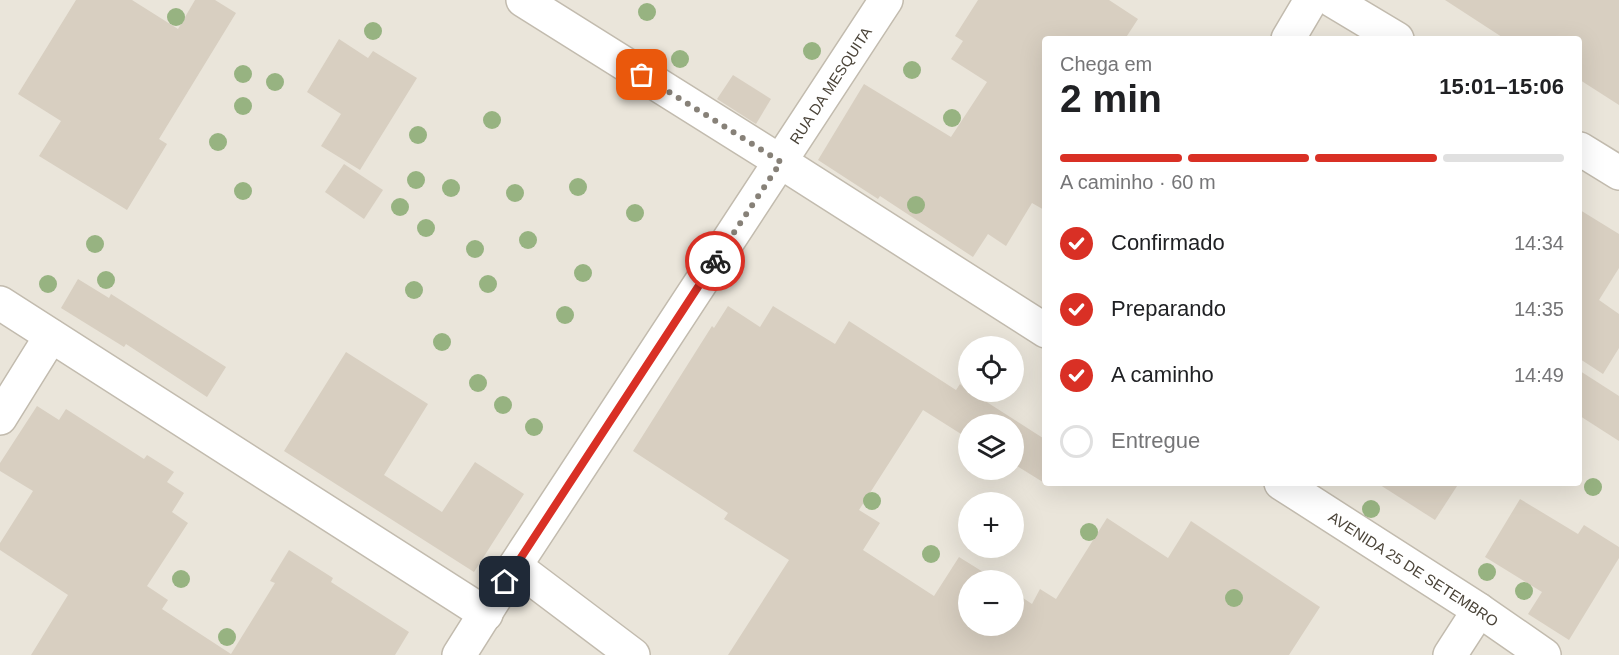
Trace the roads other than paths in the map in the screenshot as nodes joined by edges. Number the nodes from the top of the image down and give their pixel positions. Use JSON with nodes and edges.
{"nodes":[{"id":1,"x":523,"y":0,"type":"edge"},
{"id":2,"x":886,"y":0,"type":"edge"},
{"id":3,"x":1311,"y":0,"type":"edge"},
{"id":4,"x":1332,"y":0,"type":"edge"},
{"id":5,"x":1290,"y":36,"type":"edge"},
{"id":6,"x":1392,"y":36,"type":"edge"},
{"id":7,"x":1582,"y":150,"type":"edge"},
{"id":8,"x":781,"y":162,"type":"junction"},
{"id":9,"x":1619,"y":173,"type":"edge"},
{"id":10,"x":0,"y":303,"type":"edge"},
{"id":11,"x":1042,"y":328,"type":"edge"},
{"id":12,"x":51,"y":336,"type":"junction"},
{"id":13,"x":0,"y":418,"type":"edge"},
{"id":14,"x":1286,"y":486,"type":"edge"},
{"id":15,"x":515,"y":566,"type":"junction"},
{"id":16,"x":1479,"y":610,"type":"junction"},
{"id":17,"x":486,"y":614,"type":"junction"},
{"id":18,"x":459,"y":655,"type":"edge"},
{"id":19,"x":633,"y":655,"type":"edge"},
{"id":20,"x":1450,"y":655,"type":"edge"},
{"id":21,"x":1544,"y":655,"type":"edge"}],
"edges":[{"from":1,"to":8,"type":"street"},
{"from":2,"to":8,"type":"street","name":"RUA DA MESQUITA"},
{"from":3,"to":5,"type":"street"},
{"from":4,"to":6,"type":"street"},
{"from":7,"to":9,"type":"street"},
{"from":8,"to":11,"type":"street"},
{"from":8,"to":15,"type":"street","name":"RUA DA MESQUITA"},
{"from":10,"to":12,"type":"street"},
{"from":12,"to":13,"type":"street"},
{"from":12,"to":17,"type":"street"},
{"from":14,"to":16,"type":"street","name":"AVENIDA 25 DE SETEMBRO"},
{"from":15,"to":17,"type":"street","name":"RUA DA MESQUITA"},
{"from":15,"to":19,"type":"street"},
{"from":16,"to":20,"type":"street"},
{"from":16,"to":21,"type":"street","name":"AVENIDA 25 DE SETEMBRO"},
{"from":17,"to":18,"type":"street","name":"RUA DA MESQUITA"}]}
